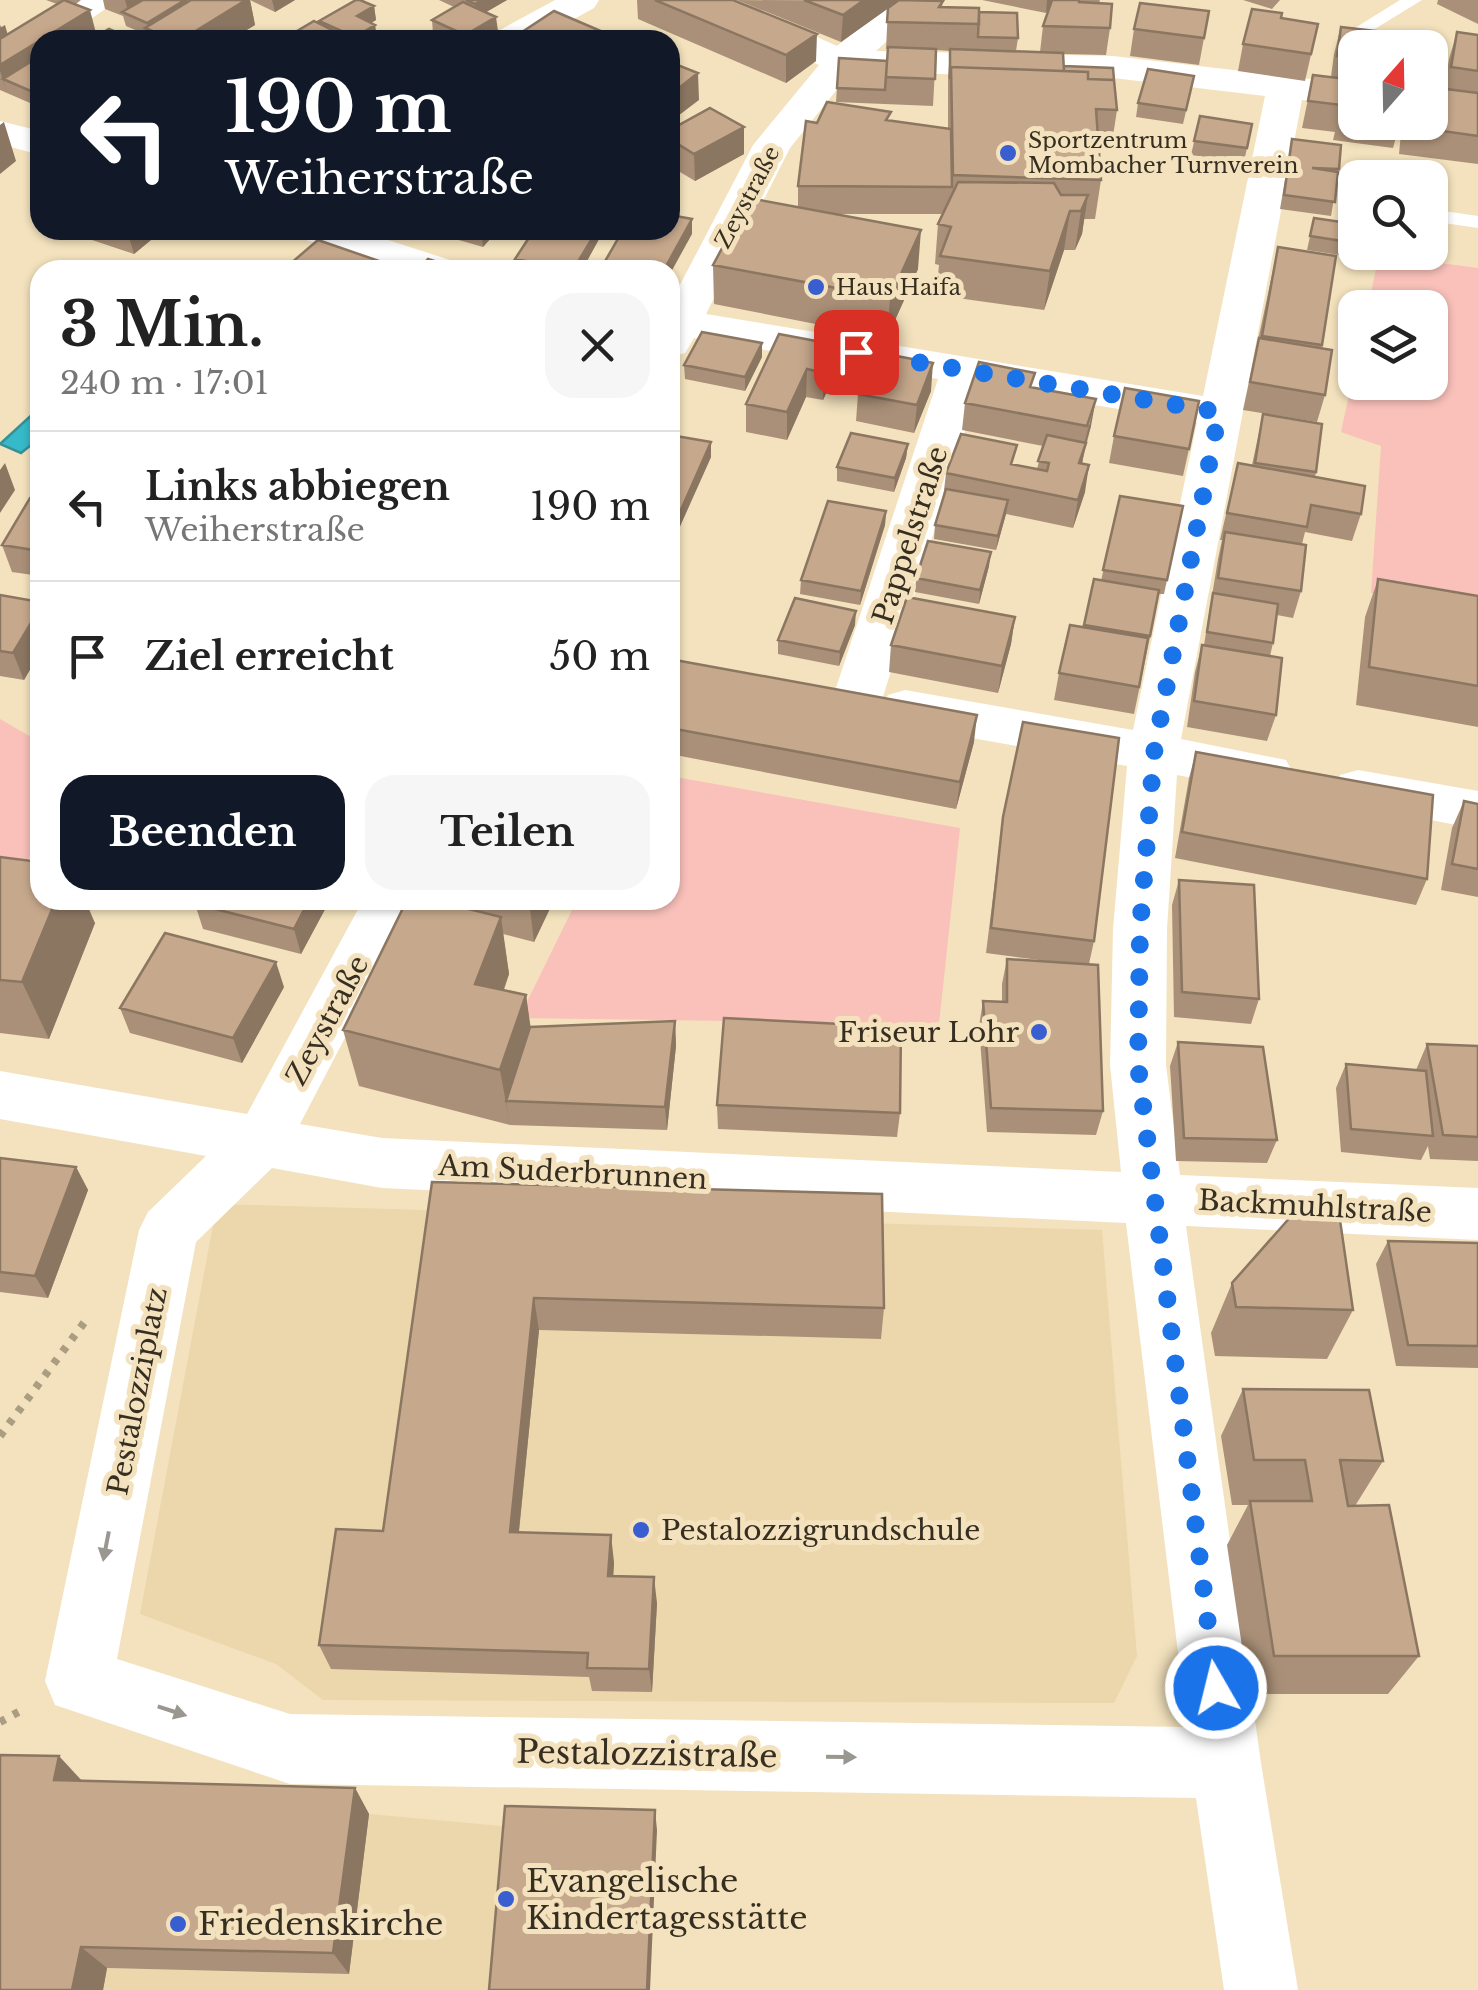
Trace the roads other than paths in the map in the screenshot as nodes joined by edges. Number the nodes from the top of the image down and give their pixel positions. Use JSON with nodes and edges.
{"nodes":[{"id":1,"x":100,"y":0,"type":"edge"},
{"id":2,"x":581,"y":0,"type":"edge"},
{"id":3,"x":705,"y":0,"type":"edge"},
{"id":4,"x":914,"y":0,"type":"edge"},
{"id":5,"x":1412,"y":0,"type":"edge"},
{"id":6,"x":52,"y":30,"type":"edge"},
{"id":7,"x":527,"y":30,"type":"edge"},
{"id":8,"x":1360,"y":30,"type":"edge"},
{"id":9,"x":30,"y":43,"type":"edge"},
{"id":10,"x":841,"y":61,"type":"junction"},
{"id":11,"x":0,"y":62,"type":"edge"},
{"id":12,"x":1286,"y":86,"type":"junction"},
{"id":13,"x":1338,"y":93,"type":"edge"},
{"id":14,"x":1448,"y":218,"type":"edge"},
{"id":15,"x":1478,"y":222,"type":"edge"},
{"id":16,"x":347,"y":240,"type":"edge"},
{"id":17,"x":408,"y":260,"type":"edge"},
{"id":18,"x":680,"y":316,"type":"edge"},
{"id":19,"x":680,"y":330,"type":"edge"},
{"id":20,"x":962,"y":370,"type":"junction"},
{"id":21,"x":1219,"y":412,"type":"junction"},
{"id":22,"x":1154,"y":753,"type":"junction"},
{"id":23,"x":1478,"y":810,"type":"edge"},
{"id":24,"x":385,"y":910,"type":"edge"},
{"id":25,"x":0,"y":1094,"type":"edge"},
{"id":26,"x":263,"y":1139,"type":"junction"},
{"id":27,"x":1152,"y":1199,"type":"junction"},
{"id":28,"x":1478,"y":1214,"type":"edge"},
{"id":29,"x":79,"y":1681,"type":"joint"},
{"id":30,"x":1226,"y":1763,"type":"junction"},
{"id":31,"x":1261,"y":1990,"type":"edge"}],
"edges":[{"from":1,"to":6,"type":"street"},
{"from":2,"to":7,"type":"street"},
{"from":3,"to":10,"type":"street"},
{"from":4,"to":10,"type":"street","name":"Zeystraße"},
{"from":5,"to":8,"type":"lane"},
{"from":9,"to":11,"type":"street"},
{"from":10,"to":12,"type":"street"},
{"from":10,"to":18,"type":"street","name":"Zeystraße"},
{"from":12,"to":13,"type":"street"},
{"from":12,"to":21,"type":"street"},
{"from":14,"to":15,"type":"lane"},
{"from":16,"to":17,"type":"street"},
{"from":19,"to":20,"type":"street"},
{"from":20,"to":21,"type":"street"},
{"from":20,"to":22,"type":"street","name":"Pappelstraße"},
{"from":21,"to":22,"type":"street"},
{"from":22,"to":23,"type":"street"},
{"from":22,"to":27,"type":"street"},
{"from":24,"to":26,"type":"street","name":"Zeystraße"},
{"from":25,"to":26,"type":"street","name":"Am Suderbrunnen"},
{"from":26,"to":27,"type":"street","name":"Am Suderbrunnen"},
{"from":26,"to":29,"type":"street","name":"Pestalozziplatz","one_way":true},
{"from":27,"to":28,"type":"street","name":"Backmuhlstraße"},
{"from":27,"to":30,"type":"street"},
{"from":29,"to":30,"type":"street","name":"Pestalozzistraße","one_way":true},
{"from":30,"to":31,"type":"street"}]}
